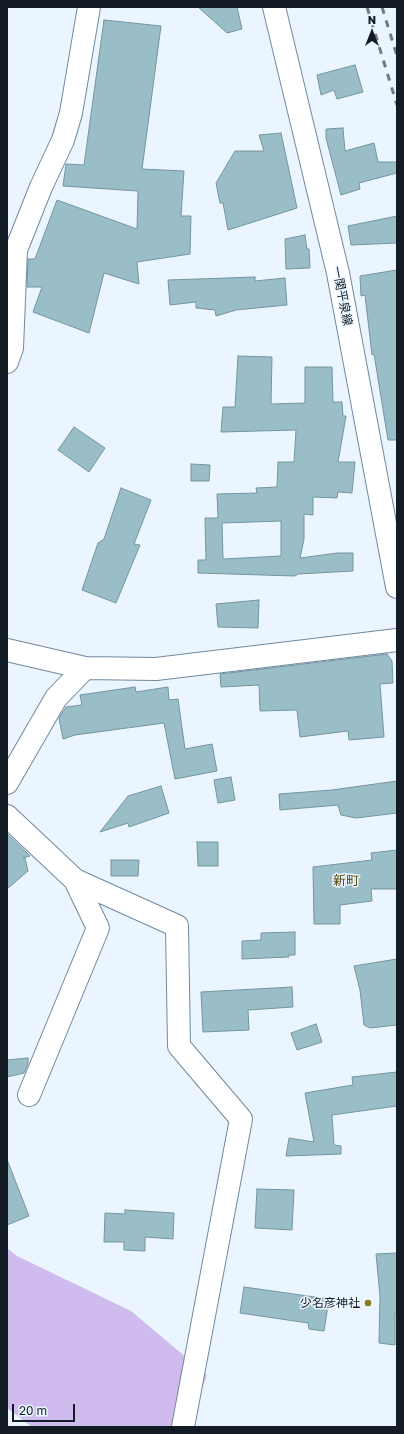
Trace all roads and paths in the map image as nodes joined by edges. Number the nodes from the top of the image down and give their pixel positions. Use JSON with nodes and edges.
{"nodes":[{"id":1,"x":89,"y":7,"type":"edge"},
{"id":2,"x":274,"y":7,"type":"edge"},
{"id":3,"x":7,"y":362,"type":"edge"},
{"id":4,"x":397,"y":588,"type":"edge"},
{"id":5,"x":397,"y":640,"type":"edge"},
{"id":6,"x":7,"y":650,"type":"edge"},
{"id":7,"x":85,"y":668,"type":"junction"},
{"id":8,"x":7,"y":783,"type":"edge"},
{"id":9,"x":7,"y":816,"type":"edge"},
{"id":10,"x":75,"y":880,"type":"junction"},
{"id":11,"x":29,"y":1095,"type":"dead end"},
{"id":12,"x":183,"y":1427,"type":"edge"}],
"edges":[{"from":1,"to":3,"type":"street"},
{"from":2,"to":4,"type":"street","name":"一関平泉線"},
{"from":5,"to":7,"type":"street"},
{"from":6,"to":7,"type":"street"},
{"from":7,"to":8,"type":"street"},
{"from":9,"to":10,"type":"street"},
{"from":10,"to":11,"type":"street"},
{"from":10,"to":12,"type":"street"}]}
